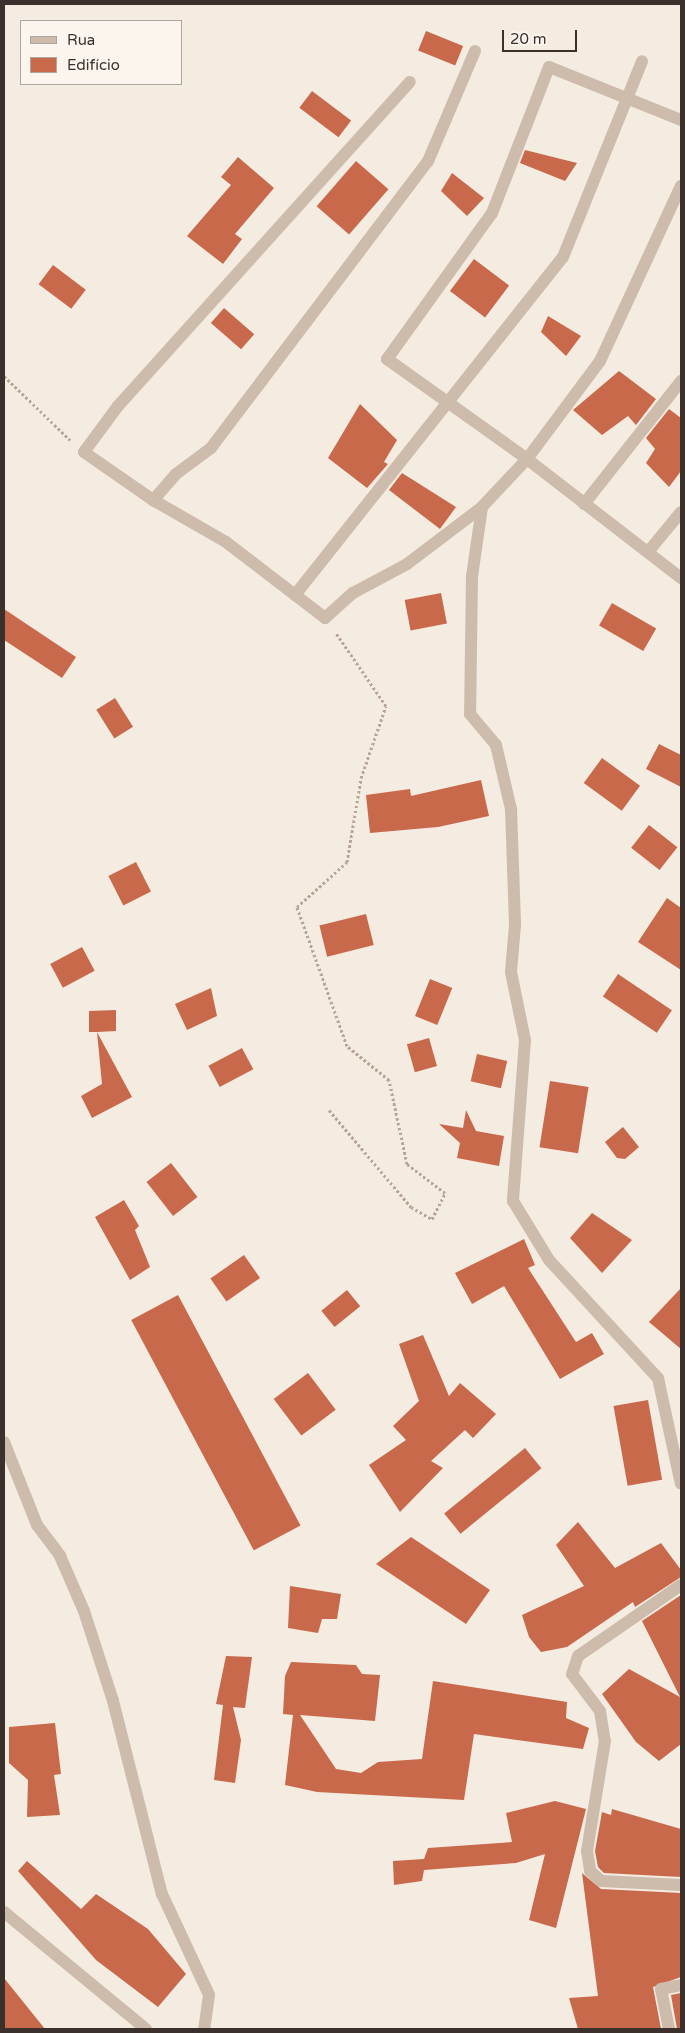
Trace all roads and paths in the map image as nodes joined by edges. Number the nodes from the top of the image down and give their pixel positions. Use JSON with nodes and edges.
{"nodes":[{"id":1,"x":475,"y":51,"type":"dead end"},
{"id":2,"x":642,"y":62,"type":"dead end"},
{"id":3,"x":410,"y":82,"type":"dead end"},
{"id":4,"x":627,"y":98,"type":"junction"},
{"id":5,"x":681,"y":120,"type":"edge"},
{"id":6,"x":681,"y":186,"type":"edge"},
{"id":7,"x":4,"y":376,"type":"edge"},
{"id":8,"x":681,"y":382,"type":"edge"},
{"id":9,"x":448,"y":402,"type":"junction"},
{"id":10,"x":84,"y":452,"type":"junction"},
{"id":11,"x":526,"y":459,"type":"junction"},
{"id":12,"x":152,"y":500,"type":"junction"},
{"id":13,"x":584,"y":504,"type":"junction"},
{"id":14,"x":482,"y":507,"type":"junction"},
{"id":15,"x":681,"y":512,"type":"edge"},
{"id":16,"x":648,"y":552,"type":"junction"},
{"id":17,"x":681,"y":578,"type":"edge"},
{"id":18,"x":295,"y":595,"type":"junction"},
{"id":19,"x":326,"y":618,"type":"junction"},
{"id":20,"x":329,"y":1110,"type":"dead end"},
{"id":21,"x":4,"y":1442,"type":"edge"},
{"id":22,"x":681,"y":1484,"type":"edge"},
{"id":23,"x":681,"y":1584,"type":"edge"},
{"id":24,"x":681,"y":1885,"type":"edge"},
{"id":25,"x":4,"y":1912,"type":"edge"},
{"id":26,"x":681,"y":1985,"type":"edge"},
{"id":27,"x":146,"y":2029,"type":"edge"},
{"id":28,"x":204,"y":2029,"type":"edge"},
{"id":29,"x":669,"y":2029,"type":"edge"}],
"edges":[{"from":1,"to":12,"type":"street"},
{"from":2,"to":4,"type":"street"},
{"from":3,"to":10,"type":"street"},
{"from":4,"to":5,"type":"street"},
{"from":4,"to":9,"type":"street"},
{"from":4,"to":9,"type":"street"},
{"from":6,"to":11,"type":"street"},
{"from":7,"to":10,"type":"path"},
{"from":8,"to":13,"type":"street"},
{"from":9,"to":11,"type":"street"},
{"from":9,"to":18,"type":"street"},
{"from":10,"to":12,"type":"street"},
{"from":11,"to":13,"type":"street"},
{"from":11,"to":14,"type":"street"},
{"from":12,"to":18,"type":"street"},
{"from":13,"to":16,"type":"street"},
{"from":14,"to":19,"type":"street"},
{"from":14,"to":22,"type":"street"},
{"from":15,"to":16,"type":"street"},
{"from":16,"to":17,"type":"street"},
{"from":18,"to":19,"type":"street"},
{"from":19,"to":20,"type":"path"},
{"from":21,"to":28,"type":"street"},
{"from":23,"to":24,"type":"street"},
{"from":25,"to":27,"type":"street"},
{"from":26,"to":29,"type":"street"}]}
